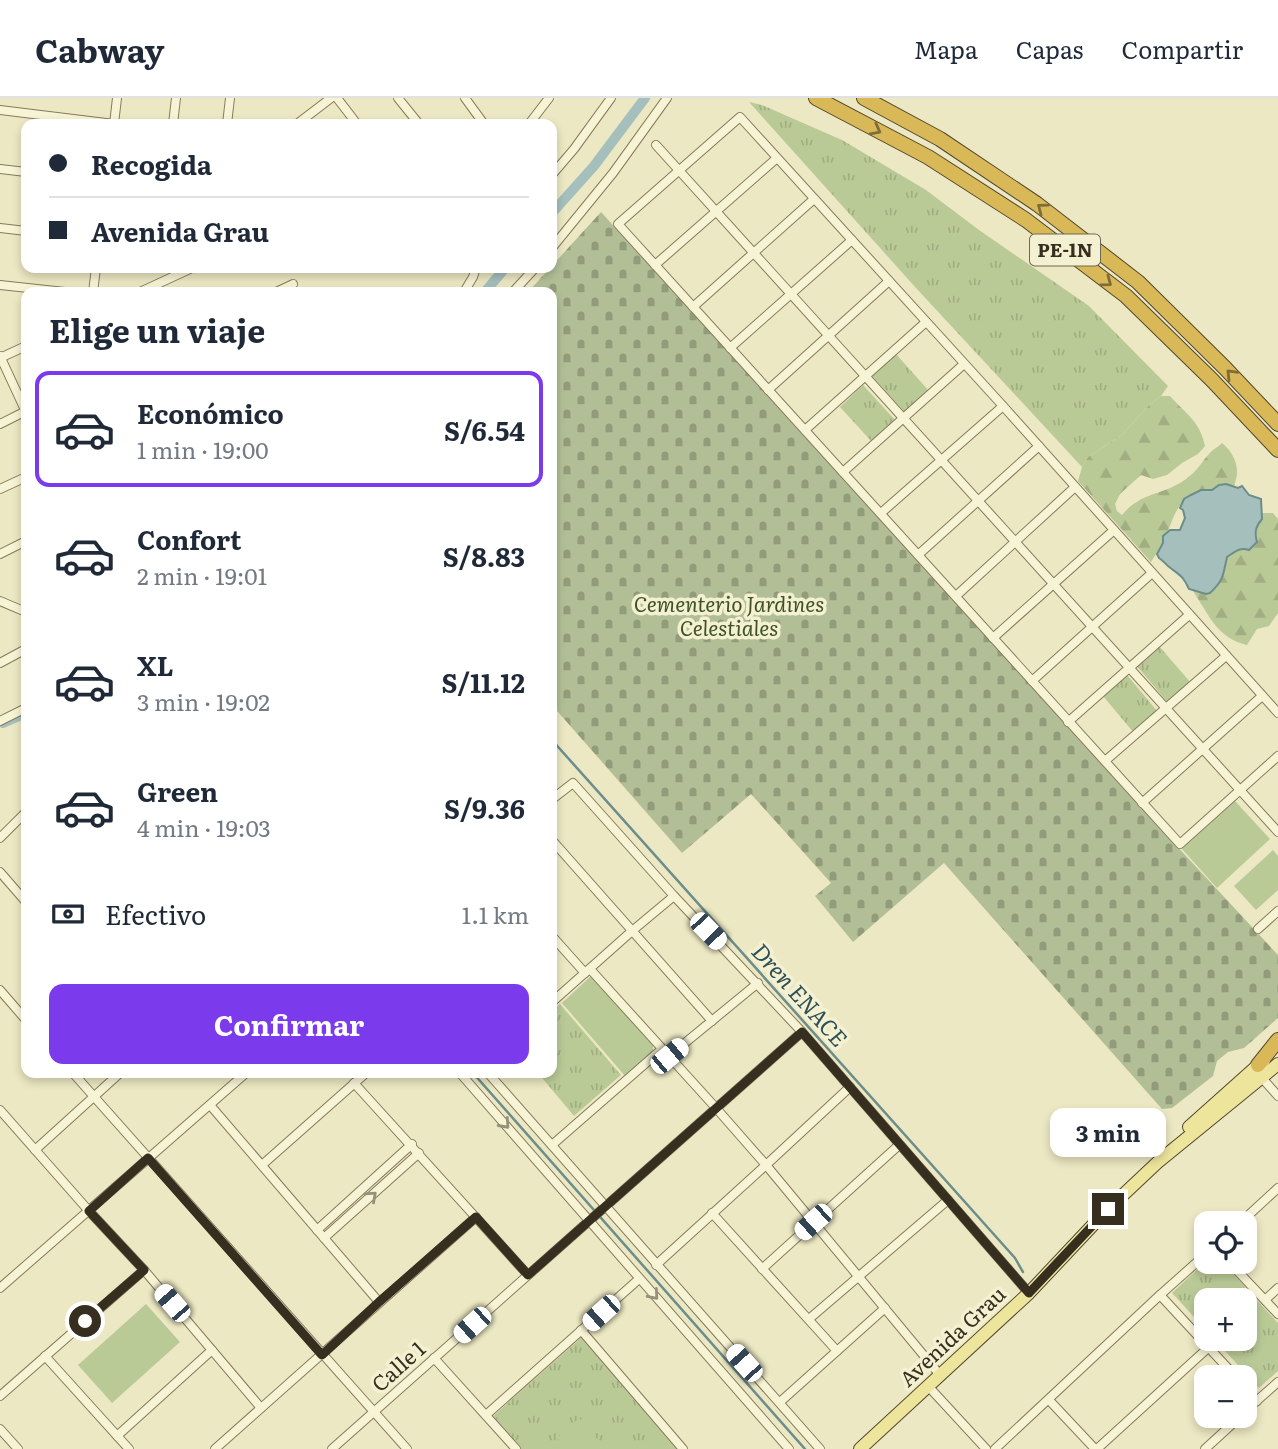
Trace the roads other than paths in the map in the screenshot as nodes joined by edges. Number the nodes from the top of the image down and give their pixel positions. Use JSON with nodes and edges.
{"nodes":[{"id":1,"x":117,"y":98,"type":"edge"},
{"id":2,"x":176,"y":98,"type":"edge"},
{"id":3,"x":230,"y":98,"type":"edge"},
{"id":4,"x":331,"y":98,"type":"edge"},
{"id":5,"x":337,"y":98,"type":"edge"},
{"id":6,"x":398,"y":98,"type":"edge"},
{"id":7,"x":465,"y":98,"type":"edge"},
{"id":8,"x":549,"y":98,"type":"edge"},
{"id":9,"x":611,"y":98,"type":"edge"},
{"id":10,"x":667,"y":98,"type":"edge"},
{"id":11,"x":816,"y":98,"type":"edge"},
{"id":12,"x":864,"y":98,"type":"edge"},
{"id":13,"x":0,"y":110,"type":"edge"},
{"id":14,"x":73,"y":119,"type":"edge"},
{"id":15,"x":115,"y":119,"type":"edge"},
{"id":16,"x":174,"y":119,"type":"edge"},
{"id":17,"x":228,"y":119,"type":"edge"},
{"id":18,"x":304,"y":119,"type":"edge"},
{"id":19,"x":354,"y":119,"type":"edge"},
{"id":20,"x":415,"y":119,"type":"edge"},
{"id":21,"x":480,"y":119,"type":"edge"},
{"id":22,"x":533,"y":119,"type":"edge"},
{"id":23,"x":656,"y":145,"type":"dead end"},
{"id":24,"x":777,"y":158,"type":"junction"},
{"id":25,"x":0,"y":169,"type":"edge"},
{"id":26,"x":557,"y":169,"type":"edge"},
{"id":27,"x":679,"y":170,"type":"junction"},
{"id":28,"x":21,"y":171,"type":"edge"},
{"id":29,"x":814,"y":199,"type":"junction"},
{"id":30,"x":716,"y":212,"type":"junction"},
{"id":31,"x":0,"y":228,"type":"edge"},
{"id":32,"x":21,"y":230,"type":"edge"},
{"id":33,"x":852,"y":240,"type":"junction"},
{"id":34,"x":557,"y":242,"type":"edge"},
{"id":35,"x":754,"y":253,"type":"junction"},
{"id":36,"x":655,"y":265,"type":"junction"},
{"id":37,"x":180,"y":273,"type":"edge"},
{"id":38,"x":530,"y":273,"type":"edge"},
{"id":39,"x":889,"y":281,"type":"junction"},
{"id":40,"x":293,"y":284,"type":"dead end"},
{"id":41,"x":0,"y":285,"type":"edge"},
{"id":42,"x":21,"y":287,"type":"edge"},
{"id":43,"x":151,"y":287,"type":"edge"},
{"id":44,"x":287,"y":287,"type":"edge"},
{"id":45,"x":518,"y":287,"type":"edge"},
{"id":46,"x":791,"y":294,"type":"junction"},
{"id":47,"x":693,"y":307,"type":"junction"},
{"id":48,"x":926,"y":322,"type":"junction"},
{"id":49,"x":828,"y":335,"type":"junction"},
{"id":50,"x":21,"y":348,"type":"edge"},
{"id":51,"x":730,"y":348,"type":"junction"},
{"id":52,"x":0,"y":357,"type":"edge"},
{"id":53,"x":964,"y":364,"type":"junction"},
{"id":54,"x":866,"y":376,"type":"junction"},
{"id":55,"x":768,"y":390,"type":"junction"},
{"id":56,"x":21,"y":401,"type":"edge"},
{"id":57,"x":1003,"y":406,"type":"junction"},
{"id":58,"x":21,"y":414,"type":"edge"},
{"id":59,"x":904,"y":419,"type":"junction"},
{"id":60,"x":0,"y":424,"type":"edge"},
{"id":61,"x":1278,"y":424,"type":"edge"},
{"id":62,"x":805,"y":430,"type":"junction"},
{"id":63,"x":1039,"y":446,"type":"junction"},
{"id":64,"x":1278,"y":450,"type":"edge"},
{"id":65,"x":941,"y":460,"type":"junction"},
{"id":66,"x":843,"y":472,"type":"junction"},
{"id":67,"x":21,"y":479,"type":"edge"},
{"id":68,"x":1075,"y":487,"type":"junction"},
{"id":69,"x":0,"y":489,"type":"edge"},
{"id":70,"x":978,"y":501,"type":"junction"},
{"id":71,"x":881,"y":513,"type":"junction"},
{"id":72,"x":1114,"y":530,"type":"junction"},
{"id":73,"x":1015,"y":542,"type":"junction"},
{"id":74,"x":21,"y":544,"type":"edge"},
{"id":75,"x":0,"y":554,"type":"edge"},
{"id":76,"x":918,"y":555,"type":"junction"},
{"id":77,"x":1152,"y":573,"type":"junction"},
{"id":78,"x":1054,"y":584,"type":"junction"},
{"id":79,"x":956,"y":596,"type":"junction"},
{"id":80,"x":0,"y":601,"type":"edge"},
{"id":81,"x":21,"y":610,"type":"edge"},
{"id":82,"x":1189,"y":615,"type":"junction"},
{"id":83,"x":1092,"y":627,"type":"junction"},
{"id":84,"x":993,"y":638,"type":"junction"},
{"id":85,"x":21,"y":652,"type":"edge"},
{"id":86,"x":1226,"y":656,"type":"junction"},
{"id":87,"x":0,"y":663,"type":"edge"},
{"id":88,"x":1129,"y":668,"type":"junction"},
{"id":89,"x":1032,"y":681,"type":"junction"},
{"id":90,"x":1262,"y":696,"type":"junction"},
{"id":91,"x":1166,"y":708,"type":"junction"},
{"id":92,"x":21,"y":710,"type":"edge"},
{"id":93,"x":1278,"y":713,"type":"edge"},
{"id":94,"x":0,"y":721,"type":"edge"},
{"id":95,"x":1068,"y":722,"type":"junction"},
{"id":96,"x":1203,"y":749,"type":"junction"},
{"id":97,"x":1278,"y":756,"type":"edge"},
{"id":98,"x":1105,"y":761,"type":"junction"},
{"id":99,"x":1240,"y":790,"type":"junction"},
{"id":100,"x":557,"y":795,"type":"edge"},
{"id":101,"x":1142,"y":803,"type":"junction"},
{"id":102,"x":21,"y":817,"type":"edge"},
{"id":103,"x":1278,"y":832,"type":"edge"},
{"id":104,"x":0,"y":838,"type":"edge"},
{"id":105,"x":557,"y":846,"type":"edge"},
{"id":106,"x":0,"y":872,"type":"edge"},
{"id":107,"x":21,"y":896,"type":"edge"},
{"id":108,"x":674,"y":896,"type":"junction"},
{"id":109,"x":1278,"y":911,"type":"edge"},
{"id":110,"x":1258,"y":929,"type":"dead end"},
{"id":111,"x":632,"y":931,"type":"junction"},
{"id":112,"x":557,"y":941,"type":"edge"},
{"id":113,"x":588,"y":971,"type":"junction"},
{"id":114,"x":758,"y":983,"type":"junction"},
{"id":115,"x":0,"y":990,"type":"edge"},
{"id":116,"x":557,"y":998,"type":"edge"},
{"id":117,"x":21,"y":1014,"type":"edge"},
{"id":118,"x":712,"y":1021,"type":"junction"},
{"id":119,"x":802,"y":1032,"type":"junction"},
{"id":120,"x":1278,"y":1040,"type":"edge"},
{"id":121,"x":1278,"y":1047,"type":"edge"},
{"id":122,"x":663,"y":1049,"type":"junction"},
{"id":123,"x":669,"y":1056,"type":"junction"},
{"id":124,"x":1278,"y":1064,"type":"edge"},
{"id":125,"x":1260,"y":1072,"type":"junction"},
{"id":126,"x":77,"y":1078,"type":"edge"},
{"id":127,"x":115,"y":1078,"type":"edge"},
{"id":128,"x":240,"y":1078,"type":"edge"},
{"id":129,"x":360,"y":1078,"type":"edge"},
{"id":130,"x":464,"y":1078,"type":"edge"},
{"id":131,"x":492,"y":1078,"type":"edge"},
{"id":132,"x":354,"y":1083,"type":"junction"},
{"id":133,"x":850,"y":1087,"type":"junction"},
{"id":134,"x":1278,"y":1096,"type":"edge"},
{"id":135,"x":94,"y":1097,"type":"junction"},
{"id":136,"x":209,"y":1105,"type":"junction"},
{"id":137,"x":716,"y":1108,"type":"junction"},
{"id":138,"x":0,"y":1110,"type":"edge"},
{"id":139,"x":412,"y":1144,"type":"junction"},
{"id":140,"x":552,"y":1145,"type":"junction"},
{"id":141,"x":899,"y":1145,"type":"junction"},
{"id":142,"x":35,"y":1150,"type":"junction"},
{"id":143,"x":419,"y":1153,"type":"junction"},
{"id":144,"x":148,"y":1158,"type":"junction"},
{"id":145,"x":262,"y":1165,"type":"junction"},
{"id":146,"x":766,"y":1166,"type":"junction"},
{"id":147,"x":1278,"y":1188,"type":"edge"},
{"id":148,"x":948,"y":1200,"type":"junction"},
{"id":149,"x":605,"y":1207,"type":"junction"},
{"id":150,"x":89,"y":1211,"type":"junction"},
{"id":151,"x":1253,"y":1211,"type":"edge"},
{"id":152,"x":712,"y":1213,"type":"junction"},
{"id":153,"x":476,"y":1217,"type":"junction"},
{"id":154,"x":590,"y":1220,"type":"junction"},
{"id":155,"x":813,"y":1222,"type":"junction"},
{"id":156,"x":317,"y":1230,"type":"junction"},
{"id":157,"x":324,"y":1238,"type":"junction"},
{"id":158,"x":1194,"y":1264,"type":"edge"},
{"id":159,"x":656,"y":1265,"type":"junction"},
{"id":160,"x":762,"y":1269,"type":"junction"},
{"id":161,"x":144,"y":1270,"type":"junction"},
{"id":162,"x":1240,"y":1274,"type":"edge"},
{"id":163,"x":528,"y":1275,"type":"junction"},
{"id":164,"x":859,"y":1276,"type":"junction"},
{"id":165,"x":639,"y":1279,"type":"junction"},
{"id":166,"x":0,"y":1288,"type":"edge"},
{"id":167,"x":1278,"y":1288,"type":"edge"},
{"id":168,"x":1029,"y":1293,"type":"junction"},
{"id":169,"x":1160,"y":1294,"type":"junction"},
{"id":170,"x":1265,"y":1300,"type":"junction"},
{"id":171,"x":379,"y":1302,"type":"junction"},
{"id":172,"x":885,"y":1308,"type":"junction"},
{"id":173,"x":1278,"y":1314,"type":"edge"},
{"id":174,"x":809,"y":1319,"type":"junction"},
{"id":175,"x":581,"y":1330,"type":"junction"},
{"id":176,"x":1194,"y":1331,"type":"edge"},
{"id":177,"x":212,"y":1350,"type":"junction"},
{"id":178,"x":838,"y":1351,"type":"junction"},
{"id":179,"x":1205,"y":1351,"type":"edge"},
{"id":180,"x":1213,"y":1351,"type":"edge"},
{"id":181,"x":322,"y":1355,"type":"junction"},
{"id":182,"x":45,"y":1356,"type":"junction"},
{"id":183,"x":434,"y":1358,"type":"junction"},
{"id":184,"x":1225,"y":1365,"type":"edge"},
{"id":185,"x":940,"y":1375,"type":"junction"},
{"id":186,"x":1278,"y":1382,"type":"edge"},
{"id":187,"x":928,"y":1386,"type":"junction"},
{"id":188,"x":0,"y":1396,"type":"edge"},
{"id":189,"x":1049,"y":1400,"type":"junction"},
{"id":190,"x":1257,"y":1401,"type":"edge"},
{"id":191,"x":780,"y":1402,"type":"junction"},
{"id":192,"x":261,"y":1408,"type":"junction"},
{"id":193,"x":374,"y":1412,"type":"junction"},
{"id":194,"x":486,"y":1415,"type":"junction"},
{"id":195,"x":1227,"y":1428,"type":"edge"},
{"id":196,"x":0,"y":1429,"type":"edge"},
{"id":197,"x":117,"y":1436,"type":"junction"},
{"id":198,"x":18,"y":1449,"type":"edge"},
{"id":199,"x":129,"y":1449,"type":"edge"},
{"id":200,"x":215,"y":1449,"type":"edge"},
{"id":201,"x":332,"y":1449,"type":"edge"},
{"id":202,"x":407,"y":1449,"type":"edge"},
{"id":203,"x":516,"y":1449,"type":"edge"},
{"id":204,"x":683,"y":1449,"type":"edge"},
{"id":205,"x":789,"y":1449,"type":"edge"},
{"id":206,"x":820,"y":1449,"type":"edge"},
{"id":207,"x":860,"y":1449,"type":"edge"},
{"id":208,"x":986,"y":1449,"type":"edge"},
{"id":209,"x":995,"y":1449,"type":"edge"},
{"id":210,"x":1096,"y":1449,"type":"edge"},
{"id":211,"x":1205,"y":1449,"type":"edge"}],
"edges":[{"from":1,"to":15,"type":"street"},
{"from":2,"to":16,"type":"street"},
{"from":3,"to":17,"type":"street"},
{"from":4,"to":18,"type":"street"},
{"from":5,"to":19,"type":"street"},
{"from":6,"to":20,"type":"street"},
{"from":7,"to":21,"type":"street"},
{"from":8,"to":22,"type":"street"},
{"from":9,"to":26,"type":"street"},
{"from":10,"to":34,"type":"street"},
{"from":11,"to":64,"type":"highway","number":"PE-1N","one_way":true},
{"from":61,"to":12,"type":"highway","number":"PE-1N","one_way":true},
{"from":13,"to":14,"type":"street"},
{"from":23,"to":27,"type":"street"},
{"from":24,"to":27,"type":"street"},
{"from":24,"to":29,"type":"street"},
{"from":24,"to":30,"type":"street"},
{"from":25,"to":28,"type":"street"},
{"from":27,"to":30,"type":"street"},
{"from":27,"to":36,"type":"street"},
{"from":29,"to":33,"type":"street"},
{"from":29,"to":35,"type":"street"},
{"from":30,"to":35,"type":"street"},
{"from":30,"to":36,"type":"street"},
{"from":31,"to":32,"type":"street"},
{"from":33,"to":39,"type":"street"},
{"from":33,"to":46,"type":"street"},
{"from":35,"to":46,"type":"street"},
{"from":35,"to":47,"type":"street"},
{"from":36,"to":47,"type":"street"},
{"from":37,"to":43,"type":"street"},
{"from":38,"to":45,"type":"street"},
{"from":39,"to":48,"type":"street"},
{"from":39,"to":49,"type":"street"},
{"from":40,"to":44,"type":"street"},
{"from":41,"to":42,"type":"street"},
{"from":46,"to":49,"type":"street"},
{"from":46,"to":51,"type":"street"},
{"from":47,"to":51,"type":"street"},
{"from":48,"to":53,"type":"street"},
{"from":48,"to":54,"type":"street"},
{"from":49,"to":54,"type":"street"},
{"from":49,"to":55,"type":"street"},
{"from":50,"to":52,"type":"street"},
{"from":51,"to":55,"type":"street"},
{"from":52,"to":56,"type":"street"},
{"from":53,"to":57,"type":"street"},
{"from":53,"to":59,"type":"street"},
{"from":54,"to":59,"type":"street"},
{"from":54,"to":62,"type":"street"},
{"from":55,"to":62,"type":"street"},
{"from":57,"to":63,"type":"street"},
{"from":57,"to":65,"type":"street"},
{"from":58,"to":60,"type":"street"},
{"from":59,"to":65,"type":"street"},
{"from":59,"to":66,"type":"street"},
{"from":62,"to":66,"type":"street"},
{"from":63,"to":68,"type":"street"},
{"from":63,"to":70,"type":"street"},
{"from":65,"to":70,"type":"street"},
{"from":65,"to":71,"type":"street"},
{"from":66,"to":71,"type":"street"},
{"from":67,"to":69,"type":"street"},
{"from":68,"to":72,"type":"street"},
{"from":68,"to":73,"type":"street"},
{"from":70,"to":73,"type":"street"},
{"from":70,"to":76,"type":"street"},
{"from":71,"to":76,"type":"street"},
{"from":72,"to":77,"type":"street"},
{"from":72,"to":78,"type":"street"},
{"from":73,"to":78,"type":"street"},
{"from":73,"to":79,"type":"street"},
{"from":74,"to":75,"type":"street"},
{"from":76,"to":79,"type":"street"},
{"from":77,"to":82,"type":"street"},
{"from":77,"to":83,"type":"street"},
{"from":78,"to":83,"type":"street"},
{"from":78,"to":84,"type":"street"},
{"from":79,"to":84,"type":"street"},
{"from":80,"to":81,"type":"street"},
{"from":82,"to":86,"type":"street"},
{"from":82,"to":88,"type":"street"},
{"from":83,"to":88,"type":"street"},
{"from":83,"to":89,"type":"street"},
{"from":84,"to":89,"type":"street"},
{"from":85,"to":87,"type":"street"},
{"from":86,"to":90,"type":"street"},
{"from":86,"to":91,"type":"street"},
{"from":88,"to":91,"type":"street"},
{"from":88,"to":95,"type":"street"},
{"from":89,"to":95,"type":"street"},
{"from":90,"to":93,"type":"street"},
{"from":90,"to":96,"type":"street"},
{"from":91,"to":96,"type":"street"},
{"from":91,"to":98,"type":"street"},
{"from":92,"to":94,"type":"street"},
{"from":95,"to":98,"type":"street"},
{"from":96,"to":99,"type":"street"},
{"from":96,"to":101,"type":"street"},
{"from":97,"to":99,"type":"street"},
{"from":98,"to":101,"type":"street"},
{"from":99,"to":101,"type":"street"},
{"from":99,"to":103,"type":"street"},
{"from":100,"to":108,"type":"street"},
{"from":102,"to":104,"type":"street"},
{"from":105,"to":111,"type":"street"},
{"from":106,"to":107,"type":"street"},
{"from":108,"to":111,"type":"street"},
{"from":108,"to":114,"type":"street"},
{"from":109,"to":110,"type":"street"},
{"from":111,"to":113,"type":"street"},
{"from":111,"to":118,"type":"street"},
{"from":112,"to":113,"type":"street"},
{"from":113,"to":116,"type":"street"},
{"from":113,"to":122,"type":"street"},
{"from":114,"to":118,"type":"street"},
{"from":114,"to":119,"type":"street"},
{"from":115,"to":117,"type":"street"},
{"from":118,"to":123,"type":"street"},
{"from":119,"to":133,"type":"street"},
{"from":119,"to":137,"type":"street","name":"Calle 1"},
{"from":120,"to":125,"type":"highway"},
{"from":121,"to":125,"type":"main road","name":"Avenida Grau"},
{"from":122,"to":123,"type":"street"},
{"from":122,"to":140,"type":"street"},
{"from":123,"to":137,"type":"street"},
{"from":124,"to":125,"type":"main road","name":"Avenida Grau"},
{"from":125,"to":134,"type":"street"},
{"from":125,"to":168,"type":"main road","name":"Avenida Grau"},
{"from":126,"to":135,"type":"street"},
{"from":127,"to":135,"type":"street"},
{"from":128,"to":136,"type":"street"},
{"from":129,"to":132,"type":"street"},
{"from":130,"to":154,"type":"street","one_way":true},
{"from":131,"to":140,"type":"street"},
{"from":132,"to":139,"type":"street"},
{"from":132,"to":145,"type":"street"},
{"from":133,"to":141,"type":"street"},
{"from":133,"to":146,"type":"street"},
{"from":135,"to":142,"type":"street"},
{"from":135,"to":144,"type":"street"},
{"from":136,"to":144,"type":"street"},
{"from":136,"to":145,"type":"street"},
{"from":137,"to":146,"type":"street"},
{"from":137,"to":149,"type":"street","name":"Calle 1"},
{"from":138,"to":142,"type":"street"},
{"from":139,"to":143,"type":"street"},
{"from":139,"to":156,"type":"street"},
{"from":140,"to":149,"type":"street"},
{"from":141,"to":148,"type":"street"},
{"from":141,"to":155,"type":"street"},
{"from":142,"to":150,"type":"street"},
{"from":143,"to":153,"type":"street"},
{"from":157,"to":143,"type":"street","one_way":true},
{"from":144,"to":150,"type":"street"},
{"from":144,"to":181,"type":"street"},
{"from":145,"to":156,"type":"street"},
{"from":146,"to":152,"type":"street"},
{"from":146,"to":155,"type":"street"},
{"from":147,"to":151,"type":"street"},
{"from":148,"to":164,"type":"street"},
{"from":148,"to":168,"type":"street"},
{"from":149,"to":154,"type":"street","name":"Calle 1"},
{"from":149,"to":159,"type":"street"},
{"from":150,"to":161,"type":"street"},
{"from":150,"to":166,"type":"street"},
{"from":152,"to":159,"type":"street"},
{"from":152,"to":160,"type":"street"},
{"from":153,"to":163,"type":"street"},
{"from":153,"to":171,"type":"street"},
{"from":154,"to":163,"type":"street","name":"Calle 1"},
{"from":154,"to":165,"type":"street"},
{"from":155,"to":160,"type":"street"},
{"from":155,"to":164,"type":"street"},
{"from":156,"to":157,"type":"street"},
{"from":157,"to":171,"type":"street"},
{"from":158,"to":169,"type":"street"},
{"from":159,"to":191,"type":"street"},
{"from":160,"to":174,"type":"street"},
{"from":161,"to":177,"type":"street"},
{"from":161,"to":182,"type":"street"},
{"from":162,"to":170,"type":"street"},
{"from":163,"to":183,"type":"street","name":"Calle 1"},
{"from":164,"to":172,"type":"street"},
{"from":164,"to":174,"type":"street"},
{"from":165,"to":175,"type":"street"},
{"from":165,"to":205,"type":"street","one_way":true},
{"from":167,"to":170,"type":"street"},
{"from":168,"to":185,"type":"main road","name":"Avenida Grau"},
{"from":169,"to":176,"type":"street"},
{"from":169,"to":189,"type":"street"},
{"from":170,"to":173,"type":"street"},
{"from":171,"to":181,"type":"street"},
{"from":172,"to":178,"type":"street"},
{"from":172,"to":185,"type":"street"},
{"from":174,"to":178,"type":"street"},
{"from":175,"to":194,"type":"street"},
{"from":175,"to":204,"type":"street"},
{"from":177,"to":192,"type":"street"},
{"from":177,"to":197,"type":"street"},
{"from":178,"to":191,"type":"street"},
{"from":179,"to":210,"type":"street"},
{"from":180,"to":184,"type":"street"},
{"from":181,"to":192,"type":"street"},
{"from":181,"to":193,"type":"street"},
{"from":182,"to":188,"type":"street"},
{"from":182,"to":197,"type":"street"},
{"from":183,"to":193,"type":"street","name":"Calle 1"},
{"from":183,"to":194,"type":"street"},
{"from":185,"to":187,"type":"main road","name":"Avenida Grau"},
{"from":186,"to":190,"type":"street"},
{"from":187,"to":207,"type":"main road","name":"Avenida Grau"},
{"from":187,"to":208,"type":"street"},
{"from":189,"to":209,"type":"street"},
{"from":189,"to":210,"type":"street"},
{"from":191,"to":206,"type":"street"},
{"from":192,"to":200,"type":"street"},
{"from":193,"to":201,"type":"street","name":"Calle 1"},
{"from":193,"to":202,"type":"street"},
{"from":194,"to":203,"type":"street"},
{"from":195,"to":211,"type":"street"},
{"from":196,"to":198,"type":"street"},
{"from":197,"to":199,"type":"street"}]}
